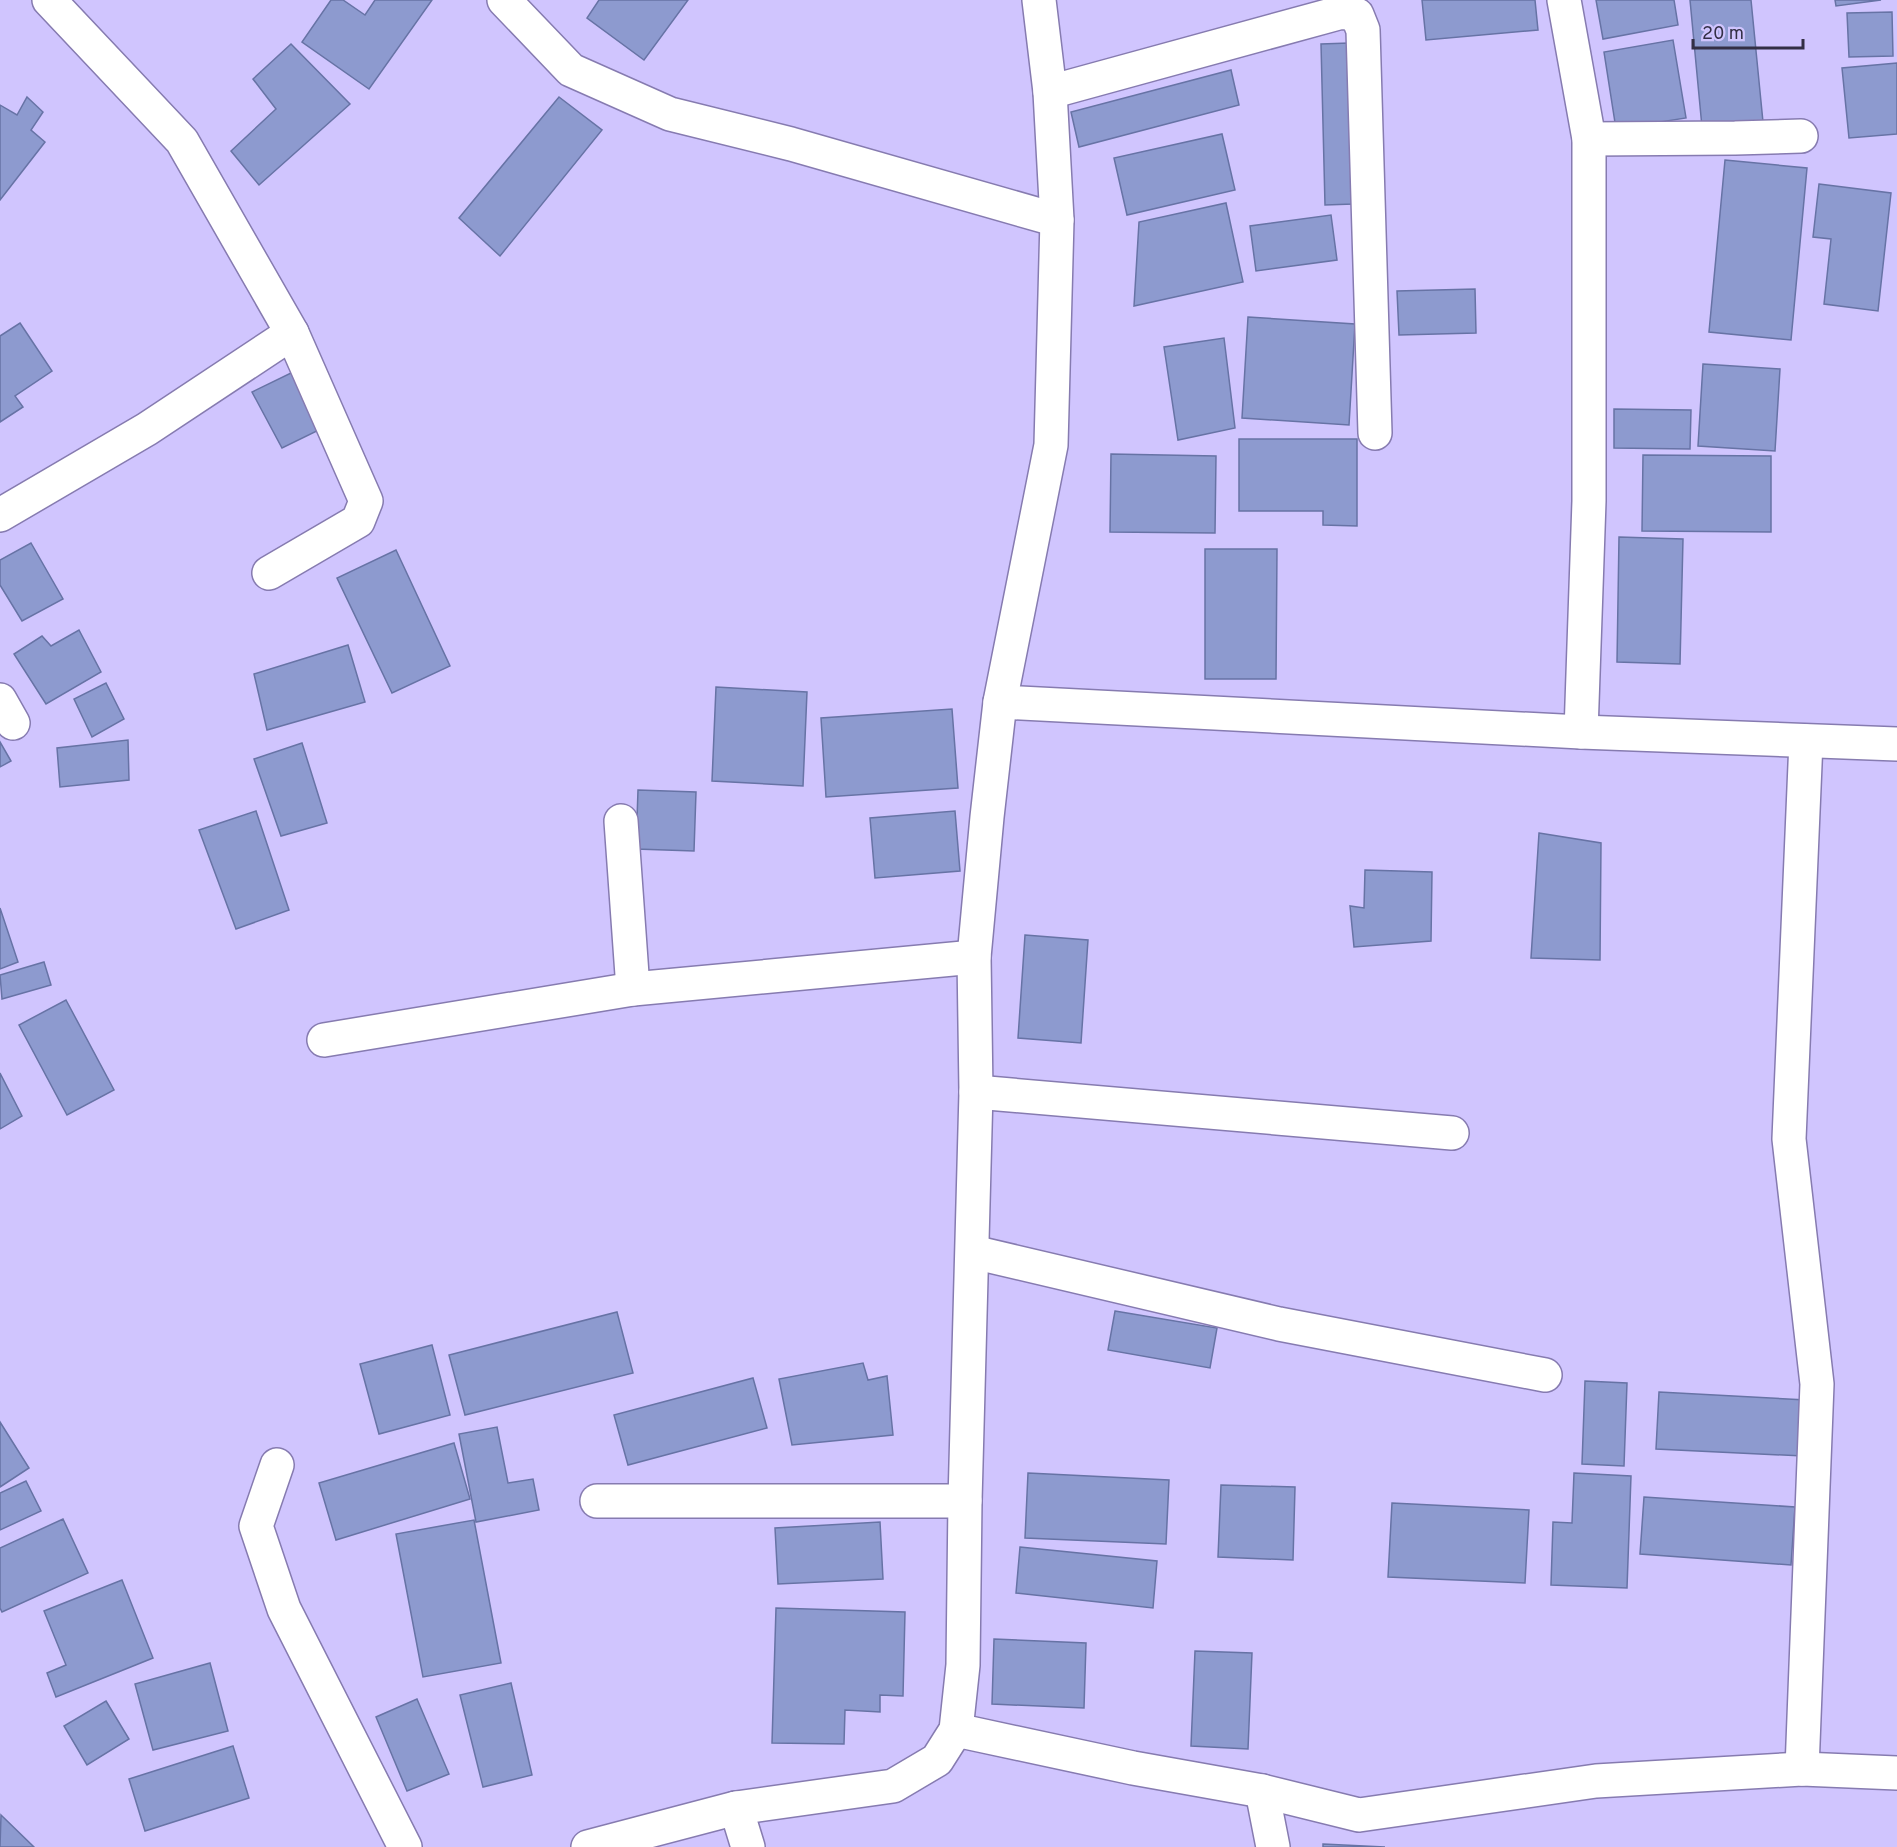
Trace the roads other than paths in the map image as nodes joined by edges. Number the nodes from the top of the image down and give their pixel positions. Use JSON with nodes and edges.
{"nodes":[{"id":1,"x":49,"y":0,"type":"edge"},
{"id":2,"x":504,"y":0,"type":"edge"},
{"id":3,"x":1040,"y":0,"type":"edge"},
{"id":4,"x":1564,"y":0,"type":"edge"},
{"id":5,"x":1050,"y":92,"type":"junction"},
{"id":6,"x":1801,"y":136,"type":"dead end"},
{"id":7,"x":1589,"y":139,"type":"junction"},
{"id":8,"x":1057,"y":220,"type":"junction"},
{"id":9,"x":292,"y":333,"type":"junction"},
{"id":10,"x":1375,"y":433,"type":"dead end"},
{"id":11,"x":0,"y":514,"type":"edge"},
{"id":12,"x":269,"y":573,"type":"dead end"},
{"id":13,"x":1000,"y":702,"type":"junction"},
{"id":14,"x":1581,"y":732,"type":"junction"},
{"id":15,"x":1806,"y":741,"type":"junction"},
{"id":16,"x":1897,"y":744,"type":"edge"},
{"id":17,"x":621,"y":821,"type":"dead end"},
{"id":18,"x":974,"y":957,"type":"junction"},
{"id":19,"x":633,"y":989,"type":"junction"},
{"id":20,"x":324,"y":1040,"type":"dead end"},
{"id":21,"x":976,"y":1092,"type":"junction"},
{"id":22,"x":1452,"y":1133,"type":"dead end"},
{"id":23,"x":972,"y":1252,"type":"junction"},
{"id":24,"x":1545,"y":1375,"type":"dead end"},
{"id":25,"x":277,"y":1465,"type":"dead end"},
{"id":26,"x":597,"y":1501,"type":"dead end"},
{"id":27,"x":965,"y":1501,"type":"junction"},
{"id":28,"x":956,"y":1730,"type":"junction"},
{"id":29,"x":1802,"y":1769,"type":"junction"},
{"id":30,"x":1897,"y":1773,"type":"edge"},
{"id":31,"x":1262,"y":1791,"type":"junction"},
{"id":32,"x":736,"y":1808,"type":"junction"},
{"id":33,"x":405,"y":1847,"type":"edge"},
{"id":34,"x":588,"y":1847,"type":"edge"},
{"id":35,"x":748,"y":1847,"type":"edge"},
{"id":36,"x":1273,"y":1847,"type":"edge"}],
"edges":[{"from":1,"to":9,"type":"street"},
{"from":2,"to":8,"type":"street"},
{"from":3,"to":5,"type":"street"},
{"from":4,"to":7,"type":"street"},
{"from":5,"to":8,"type":"street"},
{"from":5,"to":10,"type":"street"},
{"from":6,"to":7,"type":"street"},
{"from":7,"to":14,"type":"street"},
{"from":8,"to":13,"type":"street"},
{"from":9,"to":11,"type":"street"},
{"from":9,"to":12,"type":"street"},
{"from":13,"to":14,"type":"street"},
{"from":13,"to":18,"type":"street"},
{"from":14,"to":15,"type":"street"},
{"from":15,"to":16,"type":"street"},
{"from":15,"to":29,"type":"street"},
{"from":17,"to":19,"type":"street"},
{"from":18,"to":19,"type":"street"},
{"from":18,"to":21,"type":"street"},
{"from":19,"to":20,"type":"street"},
{"from":21,"to":22,"type":"street"},
{"from":21,"to":23,"type":"street"},
{"from":23,"to":24,"type":"street"},
{"from":23,"to":27,"type":"street"},
{"from":25,"to":33,"type":"street"},
{"from":26,"to":27,"type":"street"},
{"from":27,"to":28,"type":"street"},
{"from":28,"to":31,"type":"street"},
{"from":28,"to":32,"type":"street"},
{"from":29,"to":30,"type":"street"},
{"from":29,"to":31,"type":"street"},
{"from":31,"to":36,"type":"street"},
{"from":32,"to":34,"type":"street"},
{"from":32,"to":35,"type":"street"}]}
